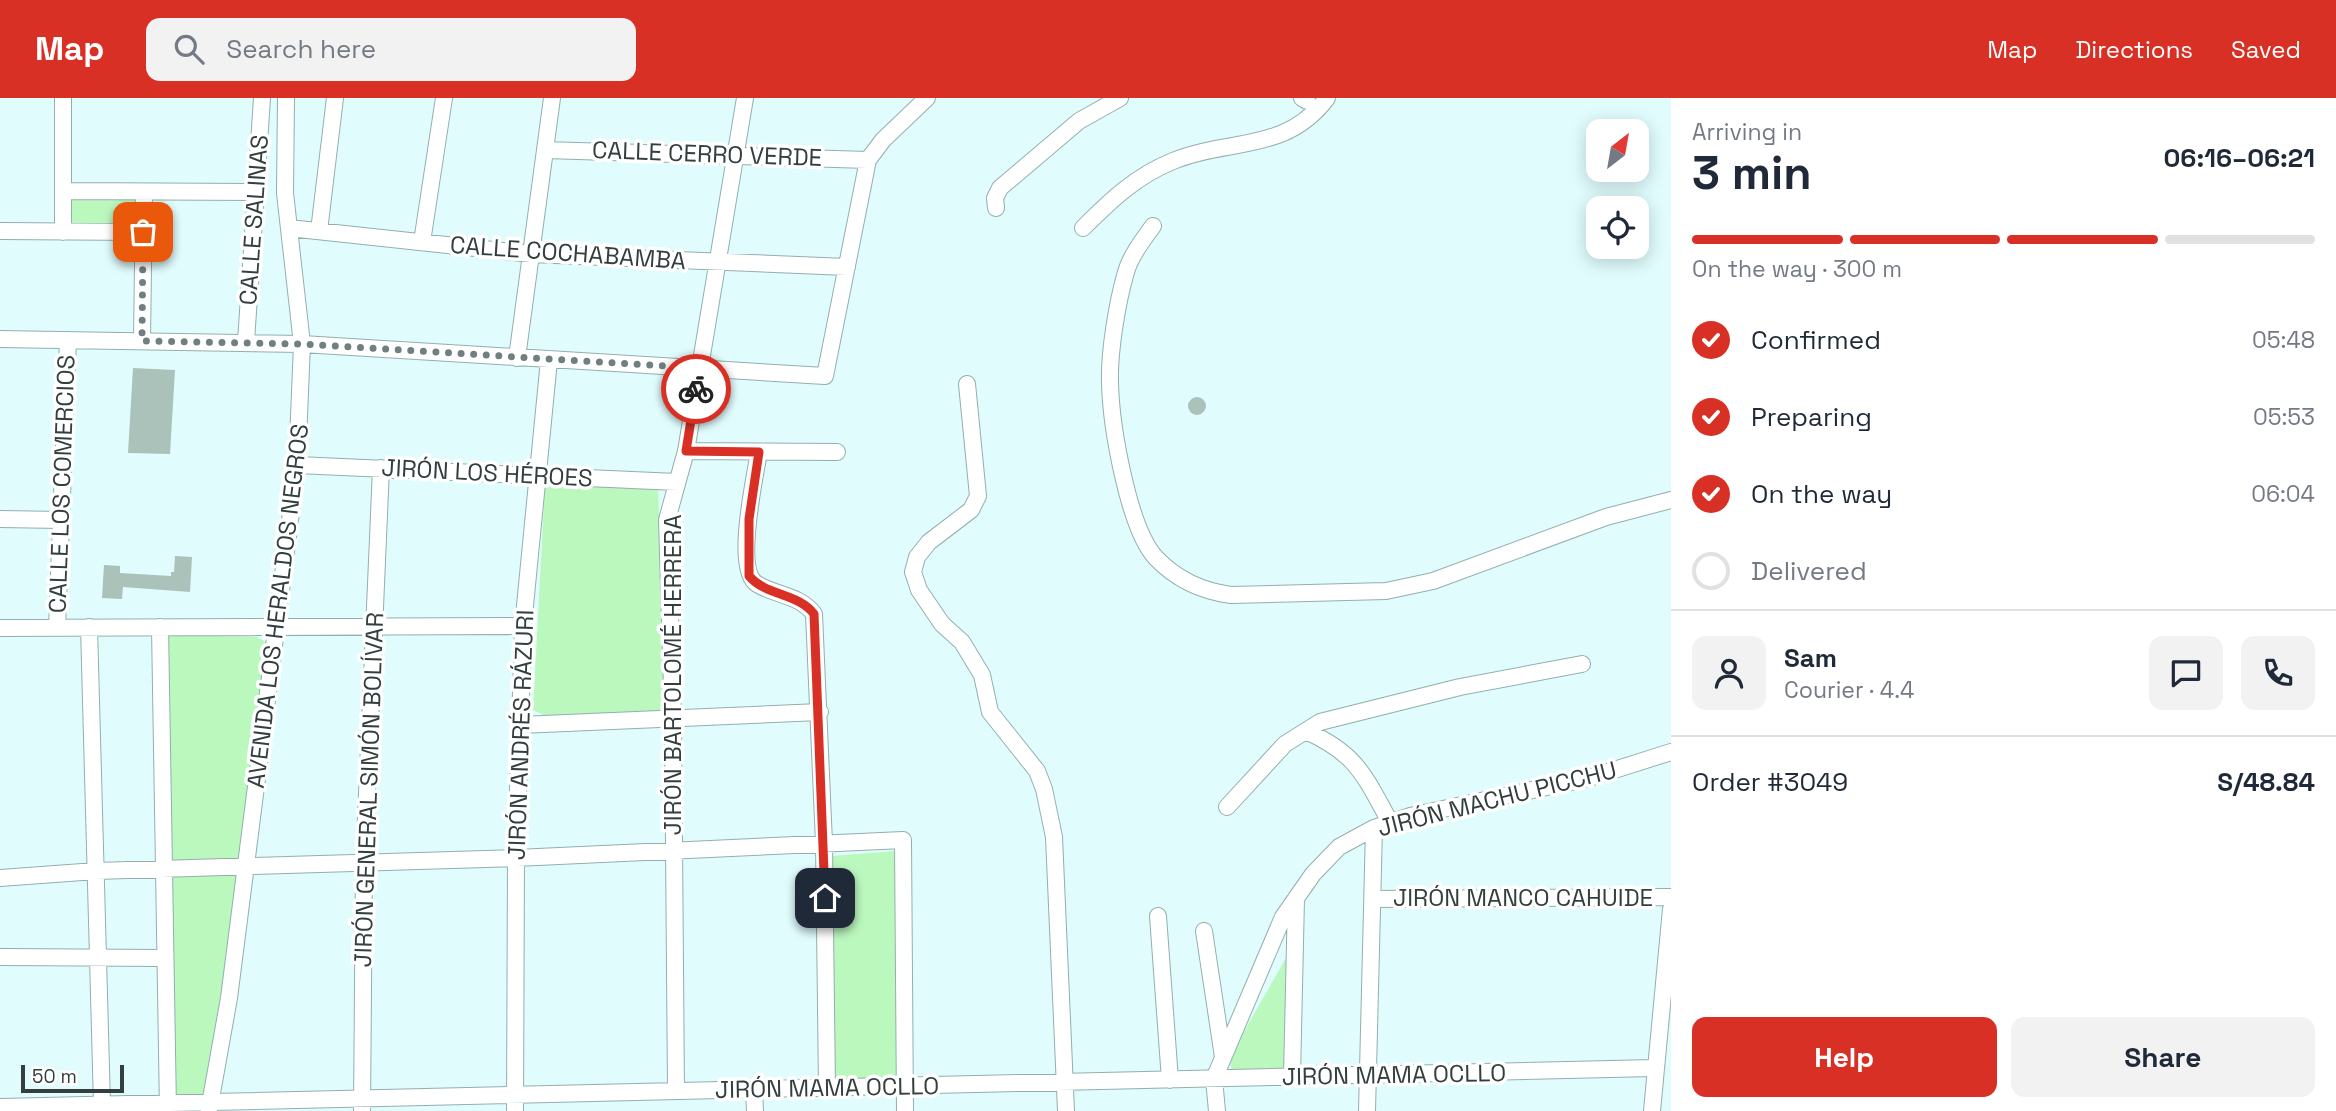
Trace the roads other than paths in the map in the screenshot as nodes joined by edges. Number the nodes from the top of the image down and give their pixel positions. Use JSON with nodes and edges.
{"nodes":[{"id":1,"x":63,"y":98,"type":"edge"},
{"id":2,"x":262,"y":98,"type":"edge"},
{"id":3,"x":286,"y":98,"type":"edge"},
{"id":4,"x":335,"y":98,"type":"edge"},
{"id":5,"x":444,"y":98,"type":"edge"},
{"id":6,"x":552,"y":98,"type":"edge"},
{"id":7,"x":745,"y":98,"type":"edge"},
{"id":8,"x":927,"y":98,"type":"edge"},
{"id":9,"x":1120,"y":98,"type":"edge"},
{"id":10,"x":1327,"y":98,"type":"edge"},
{"id":11,"x":545,"y":150,"type":"junction"},
{"id":12,"x":735,"y":155,"type":"junction"},
{"id":13,"x":868,"y":160,"type":"junction"},
{"id":14,"x":63,"y":191,"type":"junction"},
{"id":15,"x":144,"y":192,"type":"junction"},
{"id":16,"x":256,"y":192,"type":"junction"},
{"id":17,"x":996,"y":208,"type":"dead end"},
{"id":18,"x":1153,"y":226,"type":"dead end"},
{"id":19,"x":289,"y":228,"type":"junction"},
{"id":20,"x":1083,"y":228,"type":"dead end"},
{"id":21,"x":0,"y":231,"type":"edge"},
{"id":22,"x":319,"y":231,"type":"junction"},
{"id":23,"x":63,"y":232,"type":"junction"},
{"id":24,"x":143,"y":232,"type":"junction"},
{"id":25,"x":422,"y":242,"type":"junction"},
{"id":26,"x":531,"y":254,"type":"junction"},
{"id":27,"x":717,"y":262,"type":"junction"},
{"id":28,"x":847,"y":267,"type":"junction"},
{"id":29,"x":0,"y":339,"type":"edge"},
{"id":30,"x":68,"y":340,"type":"junction"},
{"id":31,"x":142,"y":341,"type":"junction"},
{"id":32,"x":246,"y":342,"type":"junction"},
{"id":33,"x":302,"y":344,"type":"junction"},
{"id":34,"x":517,"y":358,"type":"junction"},
{"id":35,"x":549,"y":360,"type":"junction"},
{"id":36,"x":700,"y":368,"type":"junction"},
{"id":37,"x":967,"y":384,"type":"dead end"},
{"id":38,"x":686,"y":451,"type":"junction"},
{"id":39,"x":759,"y":452,"type":"junction"},
{"id":40,"x":837,"y":452,"type":"dead end"},
{"id":41,"x":297,"y":465,"type":"junction"},
{"id":42,"x":381,"y":468,"type":"junction"},
{"id":43,"x":539,"y":475,"type":"junction"},
{"id":44,"x":677,"y":482,"type":"junction"},
{"id":45,"x":1671,"y":500,"type":"edge"},
{"id":46,"x":0,"y":519,"type":"edge"},
{"id":47,"x":61,"y":520,"type":"junction"},
{"id":48,"x":523,"y":626,"type":"junction"},
{"id":49,"x":89,"y":627,"type":"junction"},
{"id":50,"x":160,"y":627,"type":"junction"},
{"id":51,"x":278,"y":627,"type":"junction"},
{"id":52,"x":374,"y":627,"type":"junction"},
{"id":53,"x":0,"y":628,"type":"edge"},
{"id":54,"x":57,"y":628,"type":"junction"},
{"id":55,"x":1582,"y":664,"type":"dead end"},
{"id":56,"x":820,"y":712,"type":"junction"},
{"id":57,"x":673,"y":720,"type":"junction"},
{"id":58,"x":520,"y":725,"type":"junction"},
{"id":59,"x":1306,"y":731,"type":"junction"},
{"id":60,"x":1671,"y":752,"type":"edge"},
{"id":61,"x":1227,"y":807,"type":"dead end"},
{"id":62,"x":1390,"y":822,"type":"junction"},
{"id":63,"x":1374,"y":828,"type":"junction"},
{"id":64,"x":824,"y":844,"type":"junction"},
{"id":65,"x":674,"y":851,"type":"junction"},
{"id":66,"x":516,"y":858,"type":"junction"},
{"id":67,"x":364,"y":863,"type":"junction"},
{"id":68,"x":246,"y":867,"type":"junction"},
{"id":69,"x":162,"y":870,"type":"junction"},
{"id":70,"x":96,"y":871,"type":"junction"},
{"id":71,"x":0,"y":878,"type":"edge"},
{"id":72,"x":1671,"y":897,"type":"edge"},
{"id":73,"x":1296,"y":898,"type":"junction"},
{"id":74,"x":1374,"y":899,"type":"junction"},
{"id":75,"x":1671,"y":909,"type":"edge"},
{"id":76,"x":1158,"y":916,"type":"dead end"},
{"id":77,"x":1205,"y":931,"type":"dead end"},
{"id":78,"x":0,"y":957,"type":"edge"},
{"id":79,"x":98,"y":958,"type":"junction"},
{"id":80,"x":163,"y":958,"type":"junction"},
{"id":81,"x":1663,"y":1048,"type":"edge"},
{"id":82,"x":1223,"y":1059,"type":"junction"},
{"id":83,"x":1654,"y":1068,"type":"junction"},
{"id":84,"x":1369,"y":1075,"type":"junction"},
{"id":85,"x":1292,"y":1077,"type":"junction"},
{"id":86,"x":1214,"y":1079,"type":"junction"},
{"id":87,"x":1170,"y":1080,"type":"junction"},
{"id":88,"x":1065,"y":1082,"type":"junction"},
{"id":89,"x":904,"y":1086,"type":"junction"},
{"id":90,"x":827,"y":1088,"type":"junction"},
{"id":91,"x":754,"y":1089,"type":"junction"},
{"id":92,"x":676,"y":1091,"type":"junction"},
{"id":93,"x":515,"y":1103,"type":"edge"},
{"id":94,"x":102,"y":1105,"type":"junction"},
{"id":95,"x":361,"y":1105,"type":"edge"},
{"id":96,"x":0,"y":1107,"type":"edge"},
{"id":97,"x":168,"y":1107,"type":"edge"},
{"id":98,"x":209,"y":1107,"type":"edge"},
{"id":99,"x":755,"y":1111,"type":"edge"},
{"id":100,"x":905,"y":1111,"type":"edge"},
{"id":101,"x":1066,"y":1111,"type":"edge"},
{"id":102,"x":1217,"y":1111,"type":"edge"},
{"id":103,"x":1367,"y":1111,"type":"edge"},
{"id":104,"x":1652,"y":1111,"type":"edge"}],
"edges":[{"from":1,"to":14,"type":"street"},
{"from":2,"to":16,"type":"street","name":"CALLE SALINAS"},
{"from":3,"to":19,"type":"street","name":"AVENIDA LOS HERALDOS NEGROS"},
{"from":4,"to":22,"type":"street"},
{"from":5,"to":25,"type":"street"},
{"from":6,"to":11,"type":"street"},
{"from":7,"to":12,"type":"street","name":"JIRÓN BARTOLOMÉ HERRERA"},
{"from":8,"to":13,"type":"street"},
{"from":9,"to":17,"type":"street"},
{"from":10,"to":20,"type":"street"},
{"from":11,"to":12,"type":"street","name":"CALLE CERRO VERDE"},
{"from":11,"to":26,"type":"street"},
{"from":12,"to":13,"type":"street","name":"CALLE CERRO VERDE"},
{"from":12,"to":27,"type":"street","name":"JIRÓN BARTOLOMÉ HERRERA"},
{"from":13,"to":28,"type":"street"},
{"from":14,"to":15,"type":"street"},
{"from":14,"to":23,"type":"street"},
{"from":15,"to":16,"type":"street"},
{"from":15,"to":24,"type":"street"},
{"from":16,"to":32,"type":"street","name":"CALLE SALINAS"},
{"from":18,"to":45,"type":"street"},
{"from":19,"to":22,"type":"street","name":"CALLE COCHABAMBA"},
{"from":19,"to":33,"type":"street","name":"AVENIDA LOS HERALDOS NEGROS"},
{"from":21,"to":23,"type":"street"},
{"from":22,"to":25,"type":"street","name":"CALLE COCHABAMBA"},
{"from":23,"to":24,"type":"street"},
{"from":24,"to":31,"type":"street"},
{"from":25,"to":26,"type":"street","name":"CALLE COCHABAMBA"},
{"from":26,"to":27,"type":"street","name":"CALLE COCHABAMBA"},
{"from":26,"to":34,"type":"street"},
{"from":27,"to":28,"type":"street","name":"CALLE COCHABAMBA"},
{"from":27,"to":36,"type":"street","name":"JIRÓN BARTOLOMÉ HERRERA"},
{"from":28,"to":36,"type":"street"},
{"from":29,"to":30,"type":"street"},
{"from":30,"to":31,"type":"street"},
{"from":30,"to":47,"type":"street","name":"CALLE LOS COMERCIOS"},
{"from":31,"to":32,"type":"street"},
{"from":32,"to":33,"type":"street"},
{"from":33,"to":34,"type":"street"},
{"from":33,"to":41,"type":"street","name":"AVENIDA LOS HERALDOS NEGROS"},
{"from":34,"to":35,"type":"street"},
{"from":35,"to":36,"type":"street"},
{"from":35,"to":43,"type":"street","name":"JIRÓN ANDRÉS RÁZURI"},
{"from":36,"to":38,"type":"street","name":"JIRÓN BARTOLOMÉ HERRERA"},
{"from":37,"to":88,"type":"street"},
{"from":38,"to":39,"type":"street"},
{"from":38,"to":44,"type":"street","name":"JIRÓN BARTOLOMÉ HERRERA"},
{"from":39,"to":40,"type":"street"},
{"from":39,"to":56,"type":"street"},
{"from":41,"to":42,"type":"street","name":"JIRÓN LOS HÉROES"},
{"from":41,"to":51,"type":"street","name":"AVENIDA LOS HERALDOS NEGROS"},
{"from":42,"to":43,"type":"street","name":"JIRÓN LOS HÉROES"},
{"from":42,"to":52,"type":"street","name":"JIRÓN GENERAL SIMÓN BOLÍVAR"},
{"from":43,"to":44,"type":"street","name":"JIRÓN LOS HÉROES"},
{"from":43,"to":48,"type":"street","name":"JIRÓN ANDRÉS RÁZURI"},
{"from":44,"to":57,"type":"street","name":"JIRÓN BARTOLOMÉ HERRERA"},
{"from":46,"to":47,"type":"street"},
{"from":47,"to":54,"type":"street","name":"CALLE LOS COMERCIOS"},
{"from":48,"to":52,"type":"street"},
{"from":48,"to":58,"type":"street","name":"JIRÓN ANDRÉS RÁZURI"},
{"from":49,"to":50,"type":"street"},
{"from":49,"to":54,"type":"street"},
{"from":49,"to":70,"type":"street"},
{"from":50,"to":51,"type":"street"},
{"from":50,"to":69,"type":"street"},
{"from":51,"to":52,"type":"street"},
{"from":51,"to":68,"type":"street","name":"AVENIDA LOS HERALDOS NEGROS"},
{"from":52,"to":67,"type":"street","name":"JIRÓN GENERAL SIMÓN BOLÍVAR"},
{"from":53,"to":54,"type":"street"},
{"from":55,"to":59,"type":"street"},
{"from":56,"to":57,"type":"street"},
{"from":56,"to":64,"type":"street"},
{"from":57,"to":58,"type":"street"},
{"from":57,"to":65,"type":"street","name":"JIRÓN BARTOLOMÉ HERRERA"},
{"from":58,"to":66,"type":"street","name":"JIRÓN ANDRÉS RÁZURI"},
{"from":59,"to":61,"type":"street"},
{"from":59,"to":62,"type":"street"},
{"from":60,"to":62,"type":"street","name":"JIRÓN MACHU PICCHU"},
{"from":62,"to":63,"type":"street","name":"JIRÓN MACHU PICCHU"},
{"from":63,"to":73,"type":"street","name":"JIRÓN MACHU PICCHU"},
{"from":63,"to":74,"type":"street"},
{"from":64,"to":65,"type":"street"},
{"from":64,"to":89,"type":"street"},
{"from":64,"to":90,"type":"street"},
{"from":65,"to":66,"type":"street"},
{"from":65,"to":92,"type":"street","name":"JIRÓN BARTOLOMÉ HERRERA"},
{"from":66,"to":67,"type":"street"},
{"from":66,"to":93,"type":"street","name":"JIRÓN ANDRÉS RÁZURI"},
{"from":67,"to":68,"type":"street"},
{"from":67,"to":95,"type":"street","name":"JIRÓN GENERAL SIMÓN BOLÍVAR"},
{"from":68,"to":69,"type":"street"},
{"from":68,"to":98,"type":"street","name":"AVENIDA LOS HERALDOS NEGROS"},
{"from":69,"to":70,"type":"street"},
{"from":69,"to":80,"type":"street"},
{"from":70,"to":71,"type":"street"},
{"from":70,"to":79,"type":"street"},
{"from":72,"to":74,"type":"street","name":"JIRÓN MANCO CAHUIDE"},
{"from":73,"to":82,"type":"street","name":"JIRÓN MACHU PICCHU"},
{"from":73,"to":85,"type":"street"},
{"from":74,"to":84,"type":"street"},
{"from":75,"to":81,"type":"street"},
{"from":76,"to":87,"type":"street"},
{"from":77,"to":82,"type":"street"},
{"from":78,"to":79,"type":"street"},
{"from":79,"to":80,"type":"street"},
{"from":79,"to":94,"type":"street"},
{"from":80,"to":97,"type":"street"},
{"from":81,"to":83,"type":"street"},
{"from":82,"to":86,"type":"street","name":"JIRÓN MACHU PICCHU"},
{"from":83,"to":84,"type":"street","name":"JIRÓN MAMA OCLLO"},
{"from":83,"to":104,"type":"street"},
{"from":84,"to":85,"type":"street","name":"JIRÓN MAMA OCLLO"},
{"from":84,"to":103,"type":"street"},
{"from":85,"to":86,"type":"street","name":"JIRÓN MAMA OCLLO"},
{"from":86,"to":87,"type":"street","name":"JIRÓN MAMA OCLLO"},
{"from":86,"to":102,"type":"street"},
{"from":87,"to":88,"type":"street","name":"JIRÓN MAMA OCLLO"},
{"from":88,"to":89,"type":"street","name":"JIRÓN MAMA OCLLO"},
{"from":88,"to":101,"type":"street"},
{"from":89,"to":90,"type":"street","name":"JIRÓN MAMA OCLLO"},
{"from":89,"to":100,"type":"street"},
{"from":90,"to":91,"type":"street","name":"JIRÓN MAMA OCLLO"},
{"from":91,"to":92,"type":"street","name":"JIRÓN MAMA OCLLO"},
{"from":91,"to":99,"type":"street"},
{"from":92,"to":93,"type":"street","name":"JIRÓN MAMA OCLLO"},
{"from":93,"to":95,"type":"street","name":"JIRÓN MAMA OCLLO"},
{"from":94,"to":96,"type":"street","name":"JIRÓN MAMA OCLLO"},
{"from":94,"to":97,"type":"street","name":"JIRÓN MAMA OCLLO"},
{"from":95,"to":98,"type":"street","name":"JIRÓN MAMA OCLLO"},
{"from":97,"to":98,"type":"street","name":"JIRÓN MAMA OCLLO"}]}
